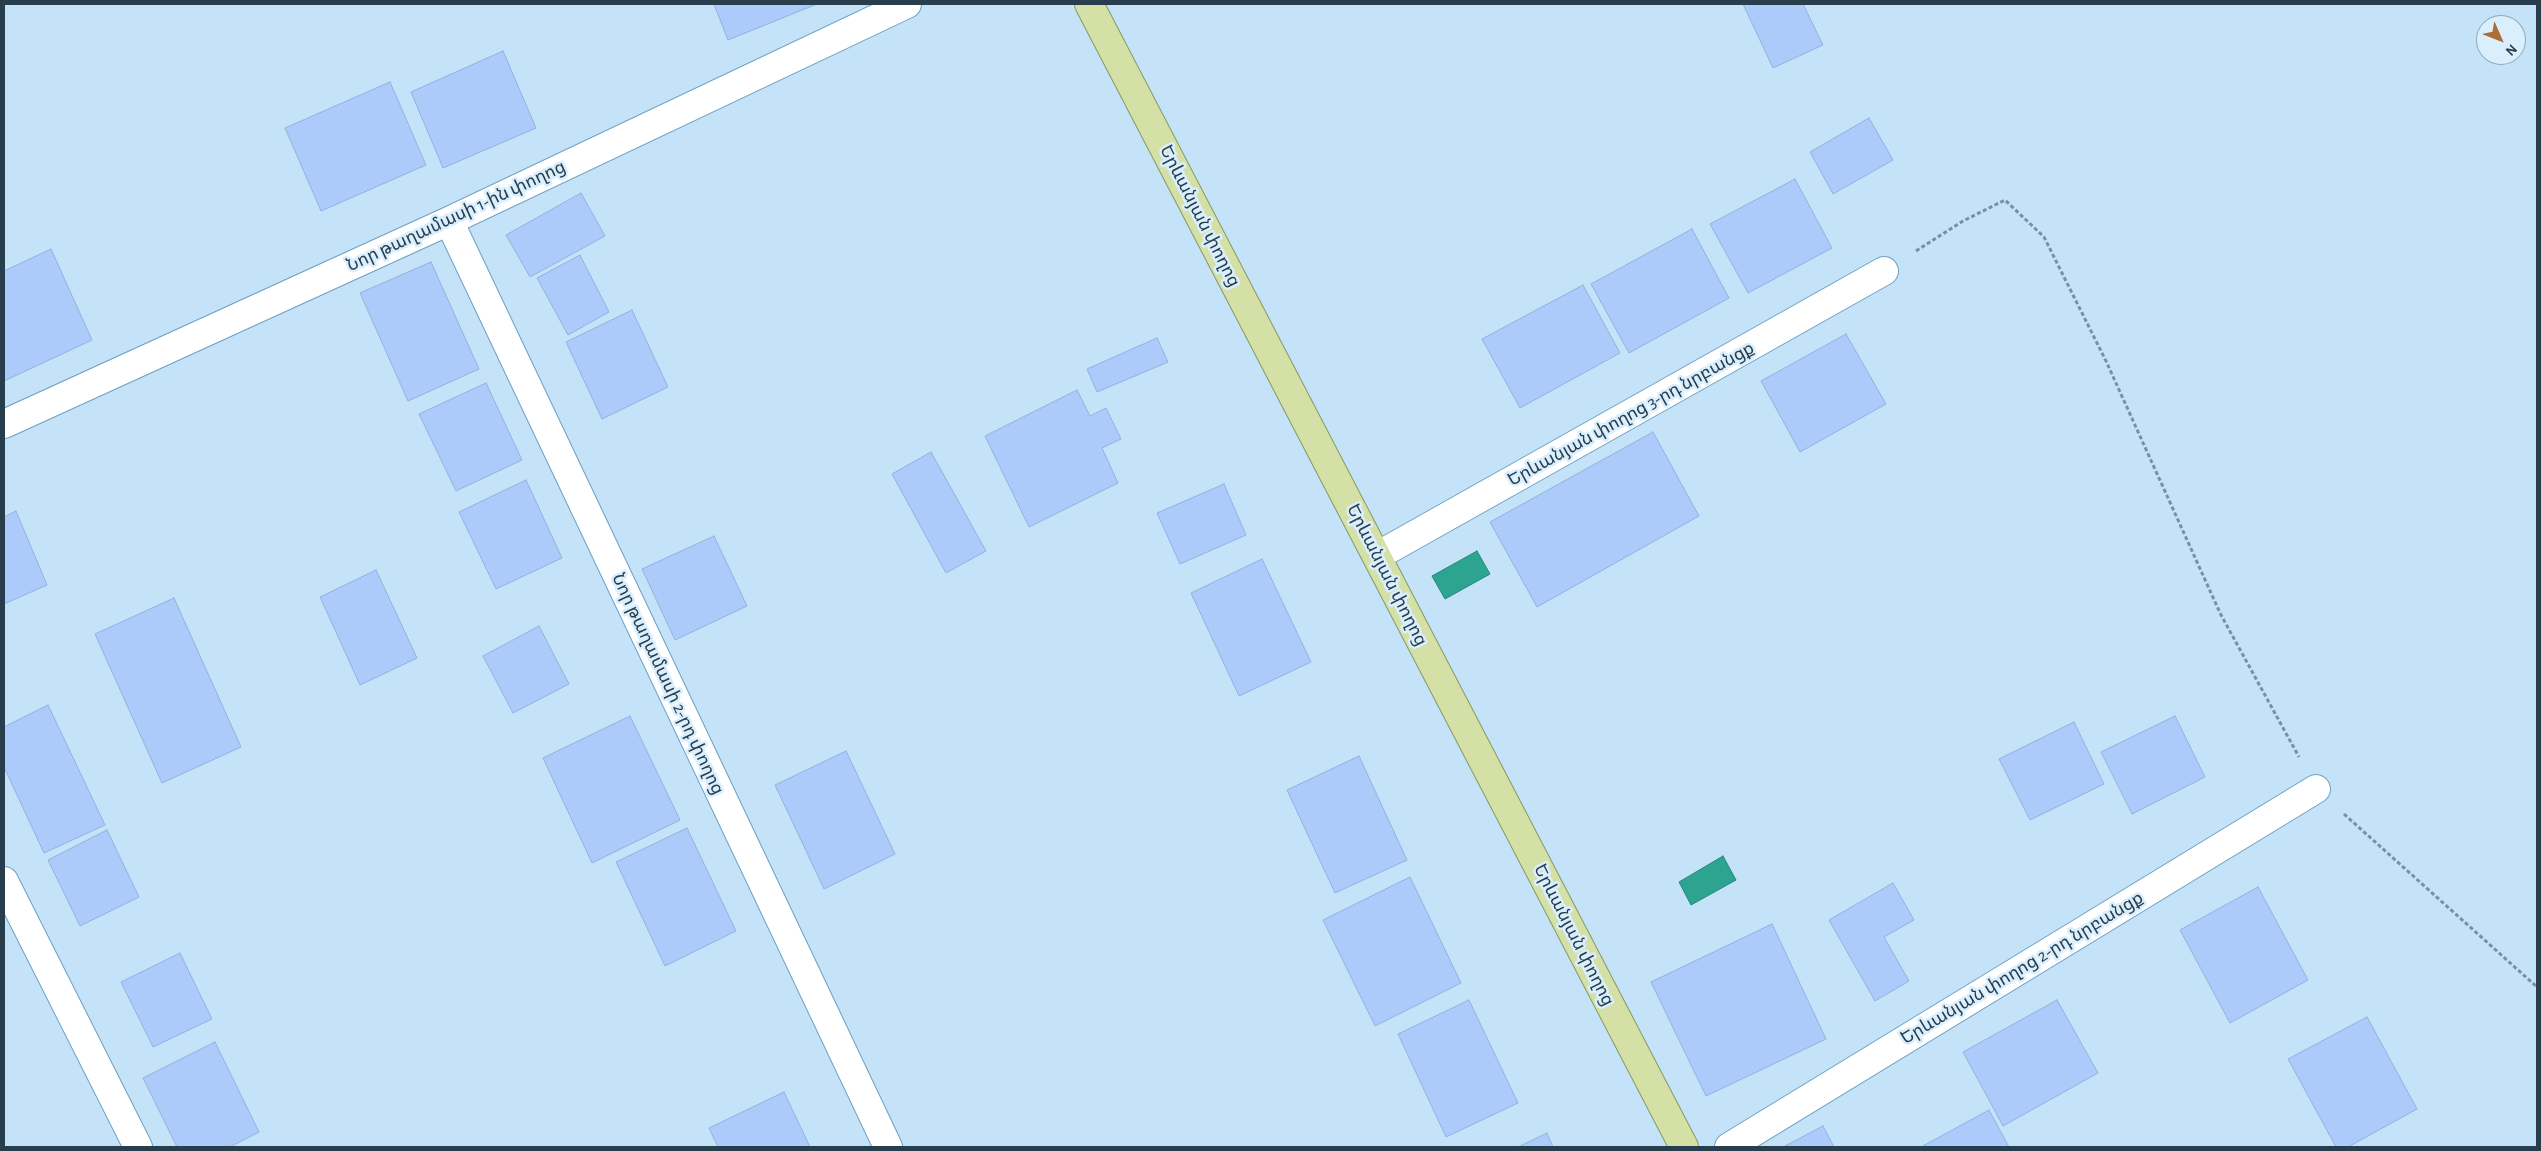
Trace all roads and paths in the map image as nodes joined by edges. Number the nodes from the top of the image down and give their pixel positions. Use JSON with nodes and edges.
{"nodes":[{"id":1,"x":906,"y":4,"type":"edge"},
{"id":2,"x":1089,"y":4,"type":"edge"},
{"id":3,"x":449,"y":220,"type":"junction"},
{"id":4,"x":1884,"y":271,"type":"joint"},
{"id":5,"x":4,"y":424,"type":"edge"},
{"id":6,"x":1377,"y":556,"type":"junction"},
{"id":7,"x":2316,"y":789,"type":"junction"},
{"id":8,"x":4,"y":881,"type":"edge"},
{"id":9,"x":2537,"y":987,"type":"edge"},
{"id":10,"x":138,"y":1147,"type":"edge"},
{"id":11,"x":888,"y":1147,"type":"edge"},
{"id":12,"x":1684,"y":1147,"type":"edge"},
{"id":13,"x":1729,"y":1147,"type":"edge"}],
"edges":[{"from":1,"to":3,"type":"street","name":"Նոր թաղամասի 1-ին փողոց"},
{"from":2,"to":6,"type":"main road","name":"Երևանյան փողոց"},
{"from":3,"to":5,"type":"street","name":"Նոր թաղամասի 1-ին փողոց"},
{"from":3,"to":11,"type":"street","name":"Նոր թաղամասի 2-րդ փողոց"},
{"from":4,"to":6,"type":"street","name":"Երևանյան փողոց 3-րդ նրբանցք"},
{"from":4,"to":7,"type":"path"},
{"from":6,"to":12,"type":"main road","name":"Երևանյան փողոց"},
{"from":7,"to":9,"type":"path"},
{"from":7,"to":13,"type":"street","name":"Երևանյան փողոց 2-րդ նրբանցք"},
{"from":8,"to":10,"type":"street"}]}
